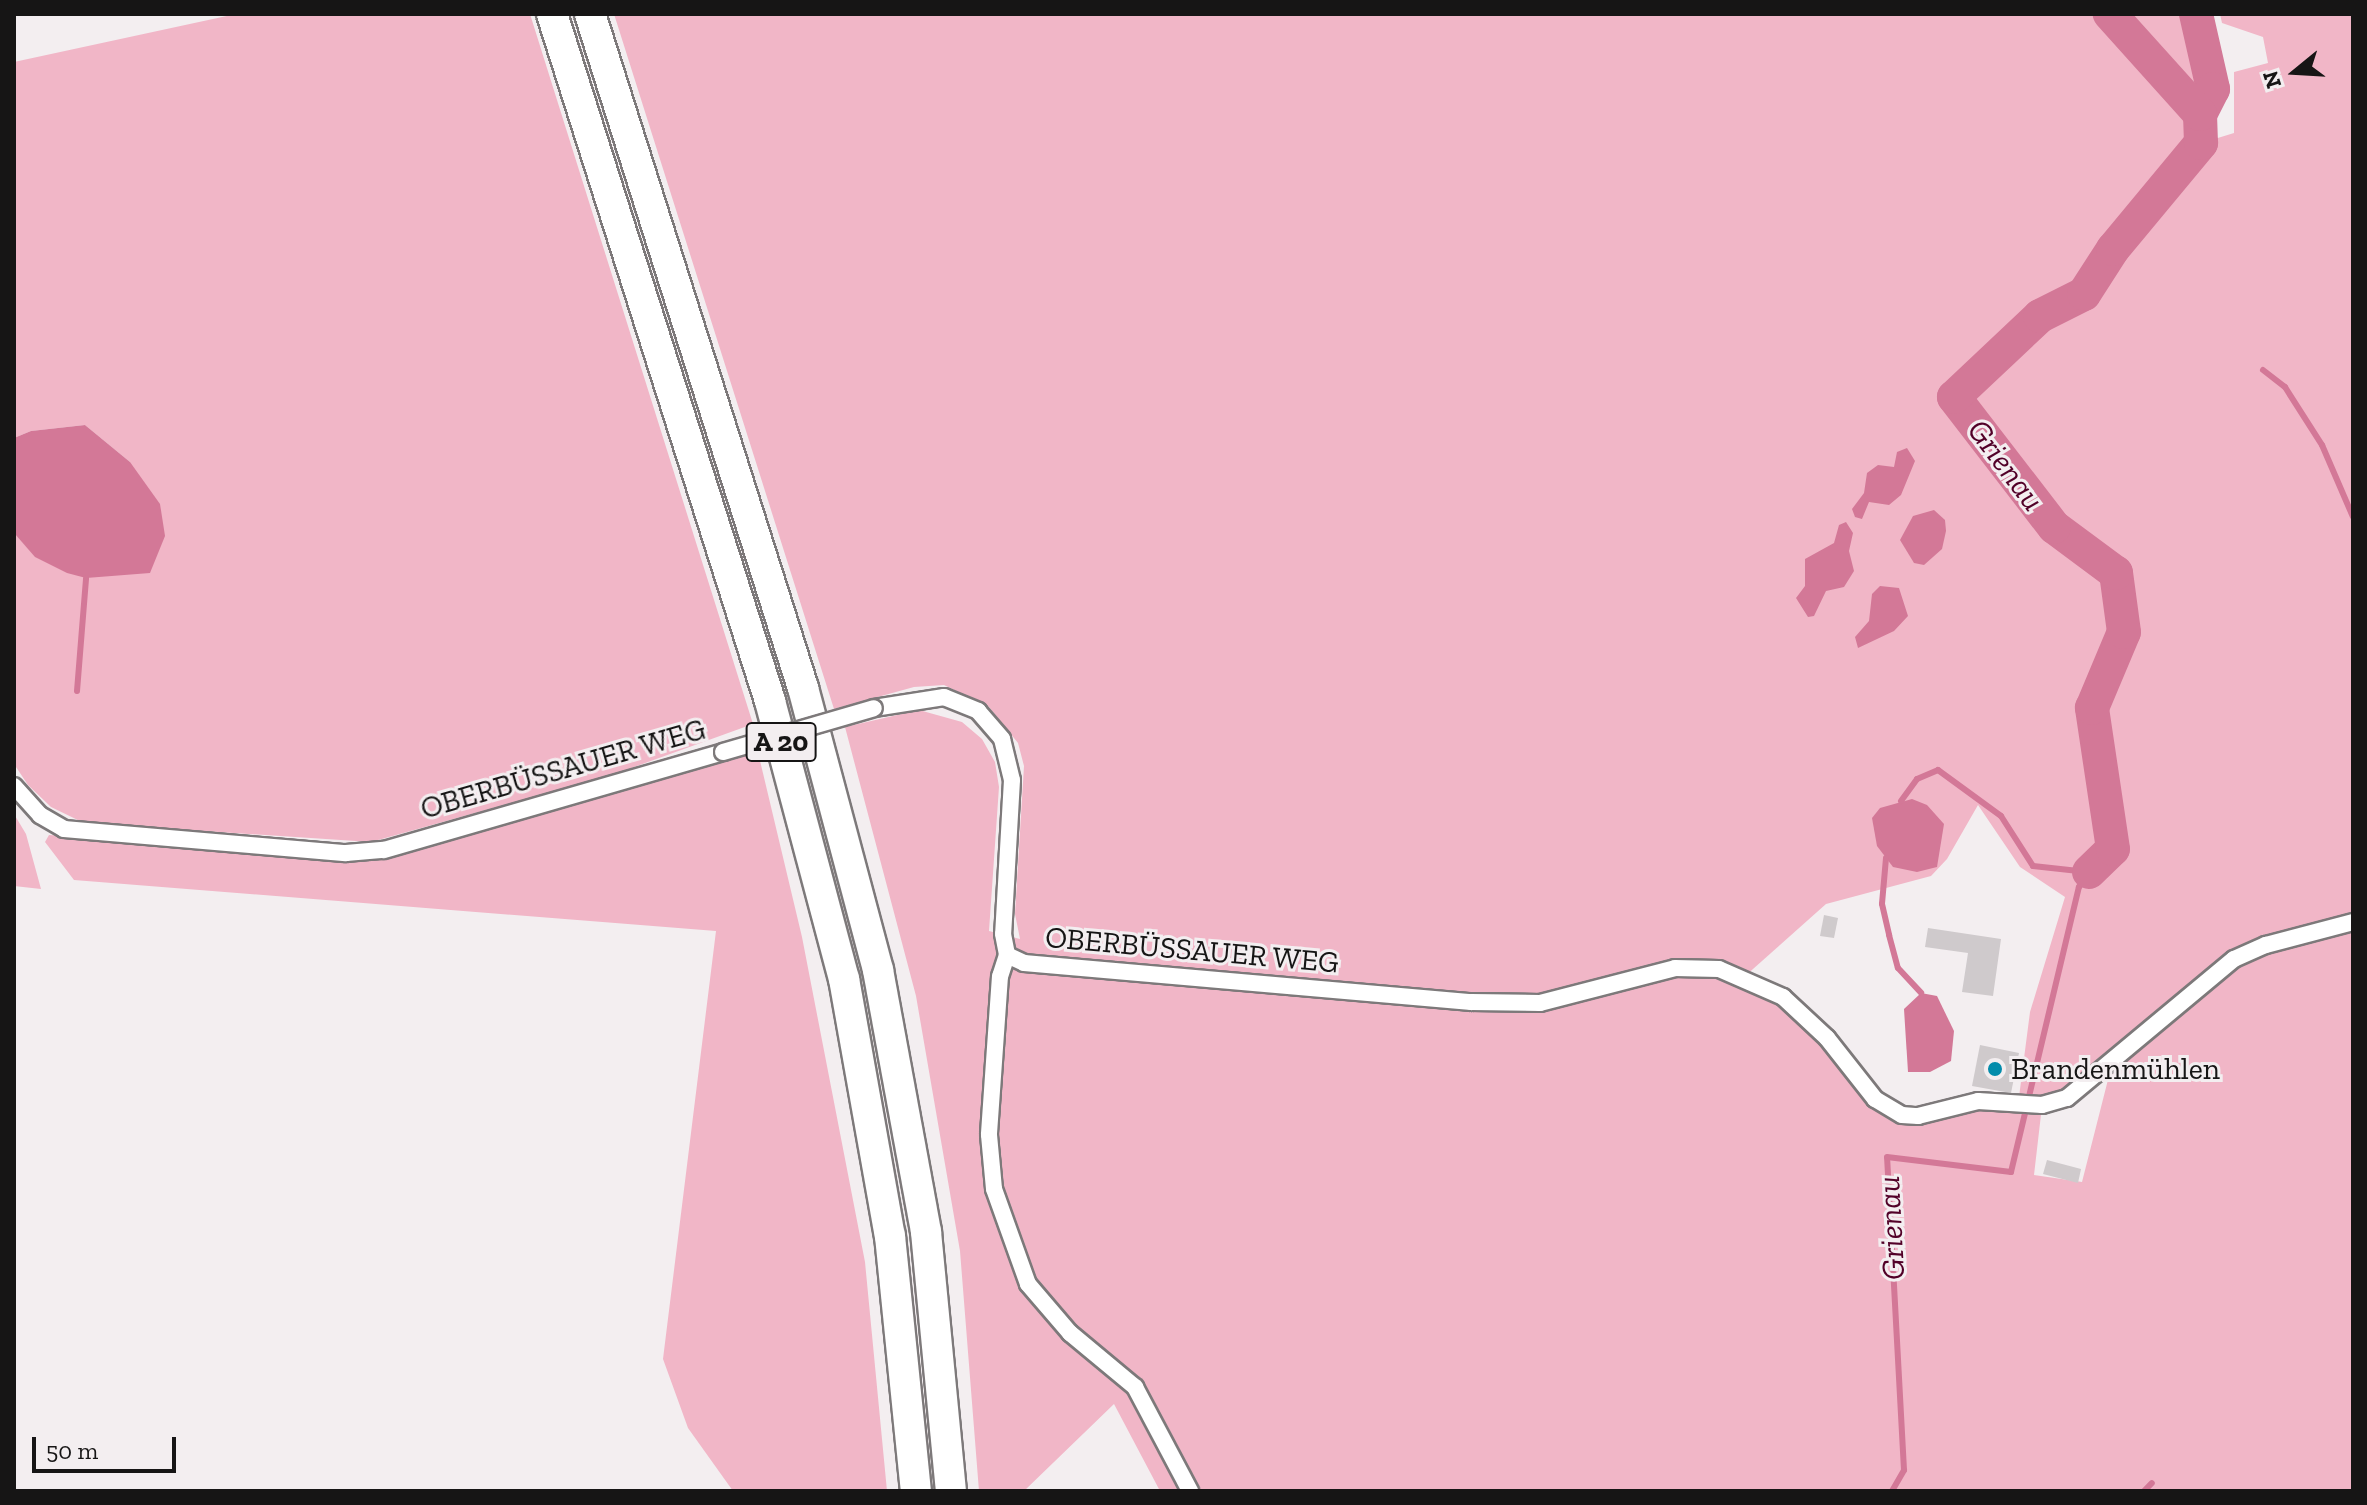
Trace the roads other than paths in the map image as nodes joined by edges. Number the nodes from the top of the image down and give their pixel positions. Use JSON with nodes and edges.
{"nodes":[{"id":1,"x":552,"y":14,"type":"edge"},
{"id":2,"x":590,"y":14,"type":"edge"},
{"id":3,"x":14,"y":786,"type":"edge"},
{"id":4,"x":2353,"y":922,"type":"edge"},
{"id":5,"x":1007,"y":955,"type":"junction"},
{"id":6,"x":916,"y":1491,"type":"edge"},
{"id":7,"x":951,"y":1491,"type":"edge"},
{"id":8,"x":1190,"y":1491,"type":"edge"}],
"edges":[{"from":1,"to":6,"type":"highway","number":"A 20"},
{"from":2,"to":7,"type":"highway","number":"A 20"},
{"from":3,"to":5,"type":"street","name":"OBERBÜSSAUER WEG","bridge":true},
{"from":4,"to":5,"type":"street","name":"OBERBÜSSAUER WEG"},
{"from":5,"to":8,"type":"street"}]}
